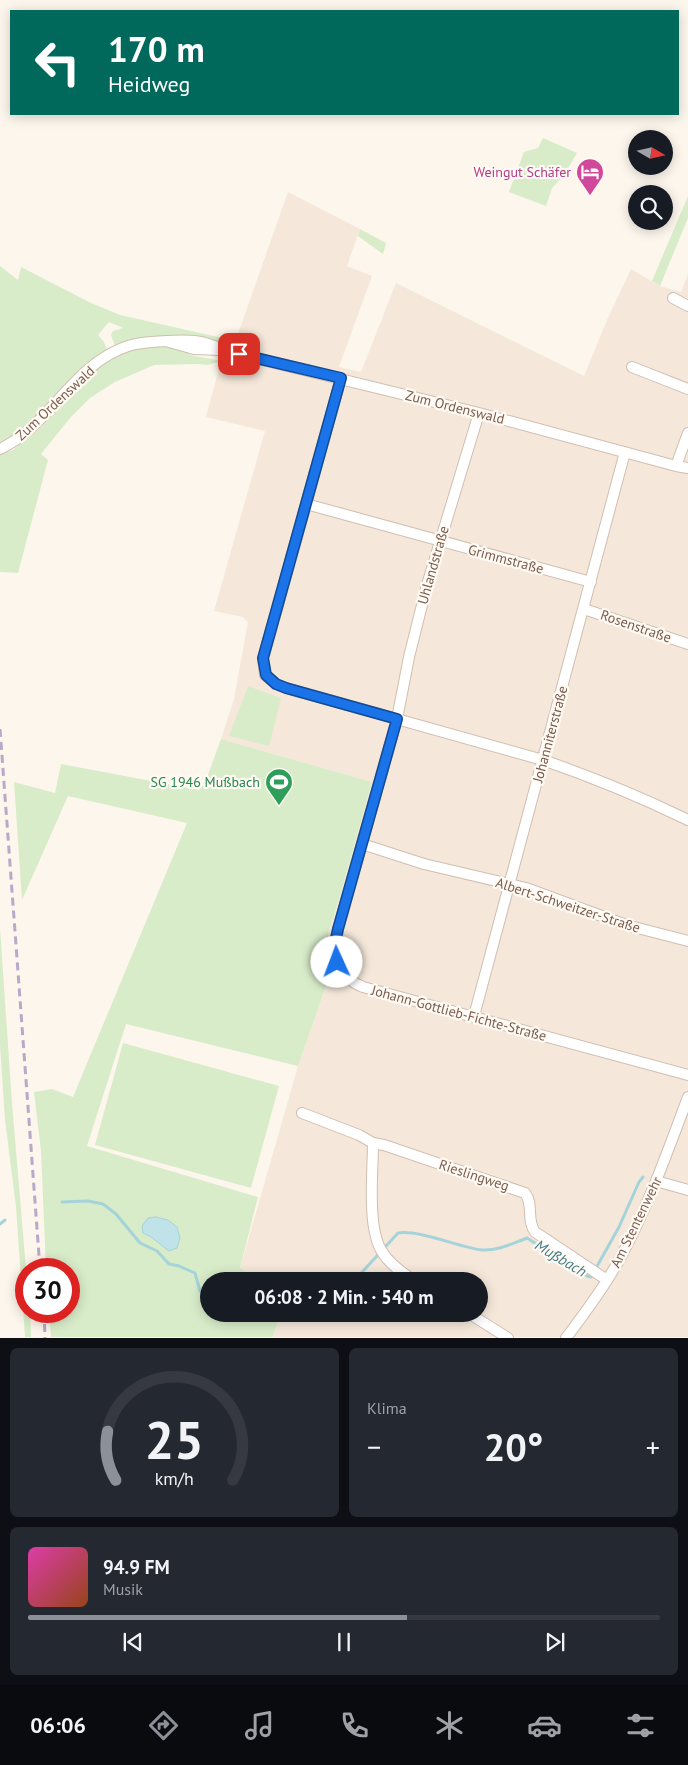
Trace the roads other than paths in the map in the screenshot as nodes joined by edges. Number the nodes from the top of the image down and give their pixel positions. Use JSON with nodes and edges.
{"nodes":[{"id":1,"x":673,"y":298,"type":"dead end"},
{"id":2,"x":688,"y":306,"type":"edge"},
{"id":3,"x":632,"y":367,"type":"dead end"},
{"id":4,"x":341,"y":378,"type":"junction"},
{"id":5,"x":688,"y":389,"type":"edge"},
{"id":6,"x":479,"y":413,"type":"junction"},
{"id":7,"x":688,"y":433,"type":"edge"},
{"id":8,"x":0,"y":449,"type":"edge"},
{"id":9,"x":625,"y":452,"type":"junction"},
{"id":10,"x":676,"y":466,"type":"junction"},
{"id":11,"x":688,"y":468,"type":"edge"},
{"id":12,"x":306,"y":504,"type":"junction"},
{"id":13,"x":440,"y":541,"type":"junction"},
{"id":14,"x":591,"y":582,"type":"junction"},
{"id":15,"x":584,"y":609,"type":"junction"},
{"id":16,"x":688,"y":644,"type":"edge"},
{"id":17,"x":397,"y":719,"type":"junction"},
{"id":18,"x":543,"y":760,"type":"junction"},
{"id":19,"x":688,"y":820,"type":"edge"},
{"id":20,"x":362,"y":844,"type":"junction"},
{"id":21,"x":508,"y":883,"type":"junction"},
{"id":22,"x":688,"y":941,"type":"edge"},
{"id":23,"x":474,"y":1016,"type":"junction"},
{"id":24,"x":688,"y":1076,"type":"edge"},
{"id":25,"x":688,"y":1097,"type":"edge"},
{"id":26,"x":302,"y":1113,"type":"dead end"},
{"id":27,"x":373,"y":1143,"type":"junction"},
{"id":28,"x":656,"y":1181,"type":"junction"},
{"id":29,"x":688,"y":1190,"type":"edge"},
{"id":30,"x":402,"y":1272,"type":"edge"},
{"id":31,"x":607,"y":1280,"type":"junction"},
{"id":32,"x":483,"y":1322,"type":"edge"},
{"id":33,"x":508,"y":1338,"type":"edge"},
{"id":34,"x":566,"y":1338,"type":"edge"}],
"edges":[{"from":1,"to":2,"type":"street"},
{"from":3,"to":5,"type":"street"},
{"from":4,"to":6,"type":"street","name":"Zum Ordenswald"},
{"from":4,"to":8,"type":"street","name":"Zum Ordenswald"},
{"from":4,"to":12,"type":"street"},
{"from":6,"to":9,"type":"street","name":"Zum Ordenswald"},
{"from":6,"to":13,"type":"street","name":"Uhlandstraße"},
{"from":7,"to":10,"type":"street"},
{"from":9,"to":10,"type":"street","name":"Zum Ordenswald"},
{"from":9,"to":14,"type":"street","name":"Johanniterstraße"},
{"from":10,"to":11,"type":"street","name":"Zum Ordenswald"},
{"from":12,"to":13,"type":"street","name":"Grimmstraße"},
{"from":12,"to":17,"type":"street"},
{"from":13,"to":14,"type":"street","name":"Grimmstraße"},
{"from":13,"to":17,"type":"street","name":"Uhlandstraße"},
{"from":14,"to":15,"type":"street","name":"Johanniterstraße"},
{"from":15,"to":16,"type":"street","name":"Rosenstraße"},
{"from":15,"to":18,"type":"street","name":"Johanniterstraße"},
{"from":17,"to":18,"type":"street"},
{"from":17,"to":20,"type":"street","name":"Johann-Gottlieb-Fichte-Straße"},
{"from":18,"to":19,"type":"street"},
{"from":18,"to":21,"type":"street","name":"Johanniterstraße"},
{"from":20,"to":21,"type":"street","name":"Albert-Schweitzer-Straße"},
{"from":20,"to":23,"type":"street","name":"Johann-Gottlieb-Fichte-Straße"},
{"from":21,"to":22,"type":"street","name":"Albert-Schweitzer-Straße"},
{"from":21,"to":23,"type":"street","name":"Johanniterstraße"},
{"from":23,"to":24,"type":"street","name":"Johann-Gottlieb-Fichte-Straße"},
{"from":25,"to":28,"type":"street","name":"Am Stentenwehr"},
{"from":26,"to":27,"type":"street","name":"Rieslingweg"},
{"from":27,"to":30,"type":"street"},
{"from":27,"to":31,"type":"street","name":"Rieslingweg"},
{"from":28,"to":29,"type":"street"},
{"from":28,"to":31,"type":"street","name":"Am Stentenwehr"},
{"from":31,"to":34,"type":"street","name":"Am Stentenwehr"},
{"from":32,"to":33,"type":"street"}]}
